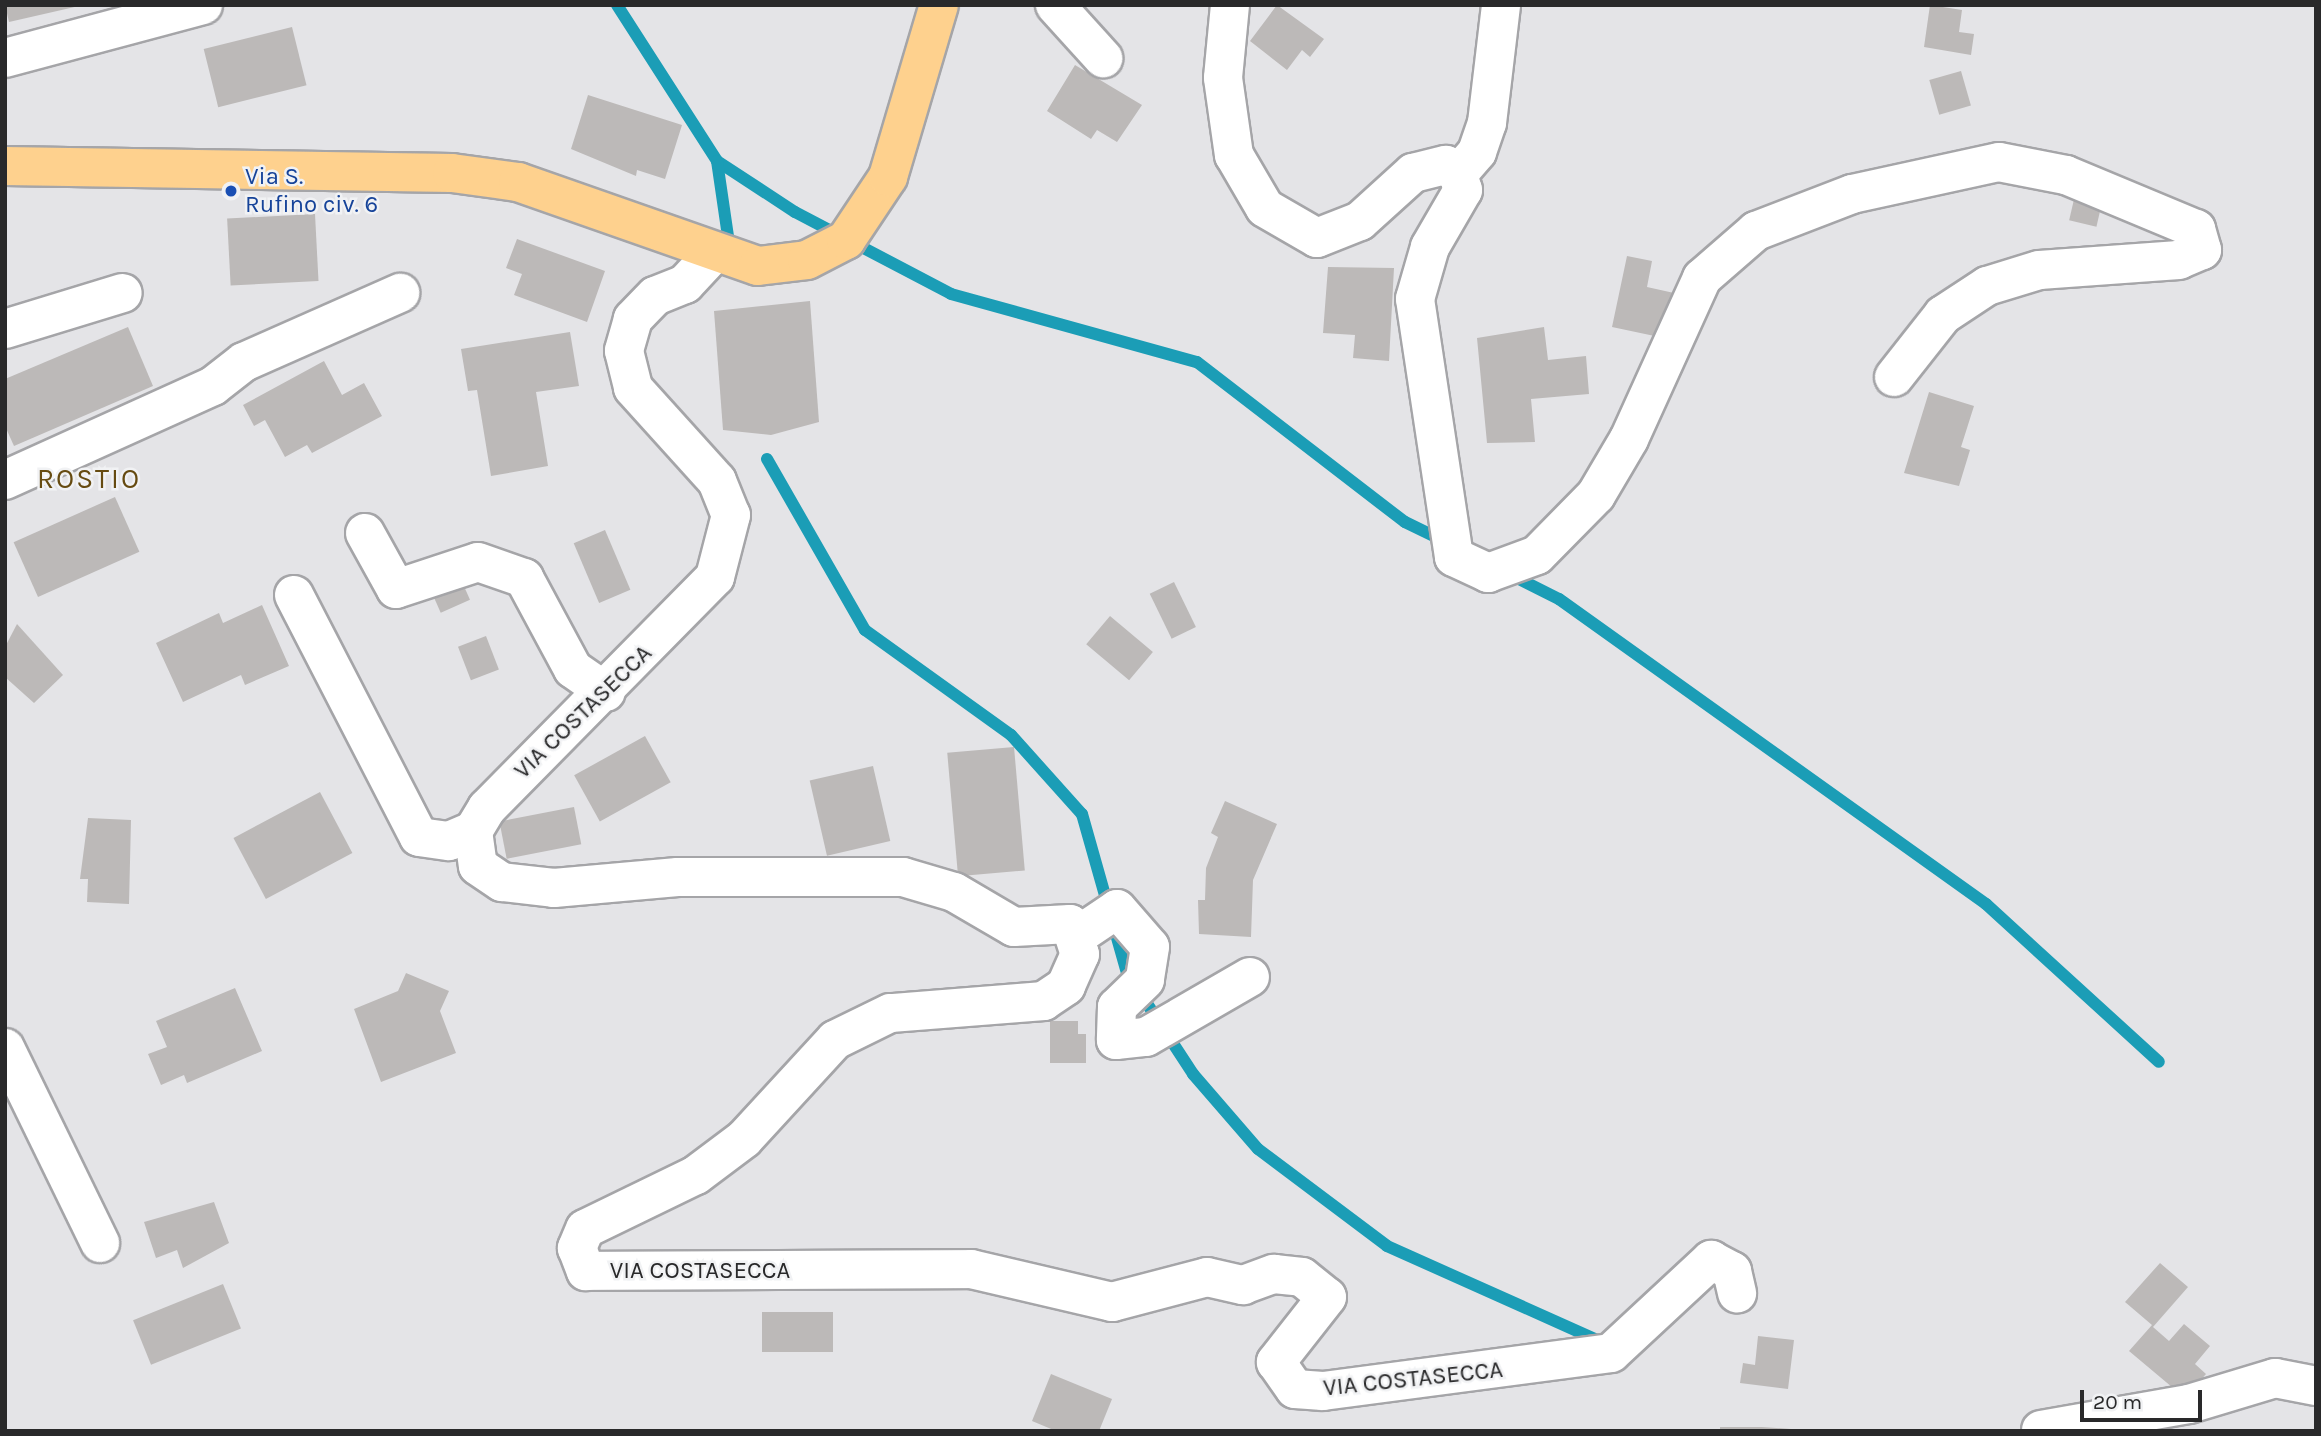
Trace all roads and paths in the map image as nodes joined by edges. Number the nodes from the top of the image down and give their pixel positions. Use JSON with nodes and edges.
{"nodes":[{"id":1,"x":203,"y":5,"type":"edge"},
{"id":2,"x":939,"y":5,"type":"edge"},
{"id":3,"x":1055,"y":5,"type":"edge"},
{"id":4,"x":1230,"y":5,"type":"edge"},
{"id":5,"x":1501,"y":5,"type":"edge"},
{"id":6,"x":5,"y":58,"type":"edge"},
{"id":7,"x":1103,"y":58,"type":"dead end"},
{"id":8,"x":5,"y":166,"type":"edge"},
{"id":9,"x":1458,"y":174,"type":"junction"},
{"id":10,"x":713,"y":254,"type":"junction"},
{"id":11,"x":123,"y":293,"type":"dead end"},
{"id":12,"x":400,"y":293,"type":"dead end"},
{"id":13,"x":5,"y":329,"type":"edge"},
{"id":14,"x":1894,"y":377,"type":"dead end"},
{"id":15,"x":5,"y":480,"type":"edge"},
{"id":16,"x":365,"y":533,"type":"dead end"},
{"id":17,"x":294,"y":595,"type":"dead end"},
{"id":18,"x":606,"y":692,"type":"junction"},
{"id":19,"x":473,"y":831,"type":"junction"},
{"id":20,"x":1077,"y":936,"type":"junction"},
{"id":21,"x":1250,"y":977,"type":"dead end"},
{"id":22,"x":5,"y":1048,"type":"edge"},
{"id":23,"x":100,"y":1243,"type":"dead end"},
{"id":24,"x":1737,"y":1293,"type":"dead end"},
{"id":25,"x":2316,"y":1387,"type":"edge"},
{"id":26,"x":2041,"y":1430,"type":"edge"}],
"edges":[{"from":1,"to":6,"type":"street"},
{"from":2,"to":10,"type":"main road"},
{"from":3,"to":7,"type":"street"},
{"from":4,"to":9,"type":"street"},
{"from":5,"to":9,"type":"street"},
{"from":8,"to":10,"type":"main road"},
{"from":9,"to":14,"type":"street"},
{"from":10,"to":18,"type":"street","name":"VIA COSTASECCA"},
{"from":11,"to":13,"type":"street"},
{"from":12,"to":15,"type":"street"},
{"from":16,"to":18,"type":"street"},
{"from":17,"to":19,"type":"street"},
{"from":18,"to":19,"type":"street","name":"VIA COSTASECCA"},
{"from":19,"to":20,"type":"street"},
{"from":20,"to":21,"type":"street"},
{"from":20,"to":24,"type":"street","name":"VIA COSTASECCA"},
{"from":22,"to":23,"type":"street"},
{"from":25,"to":26,"type":"street"}]}
